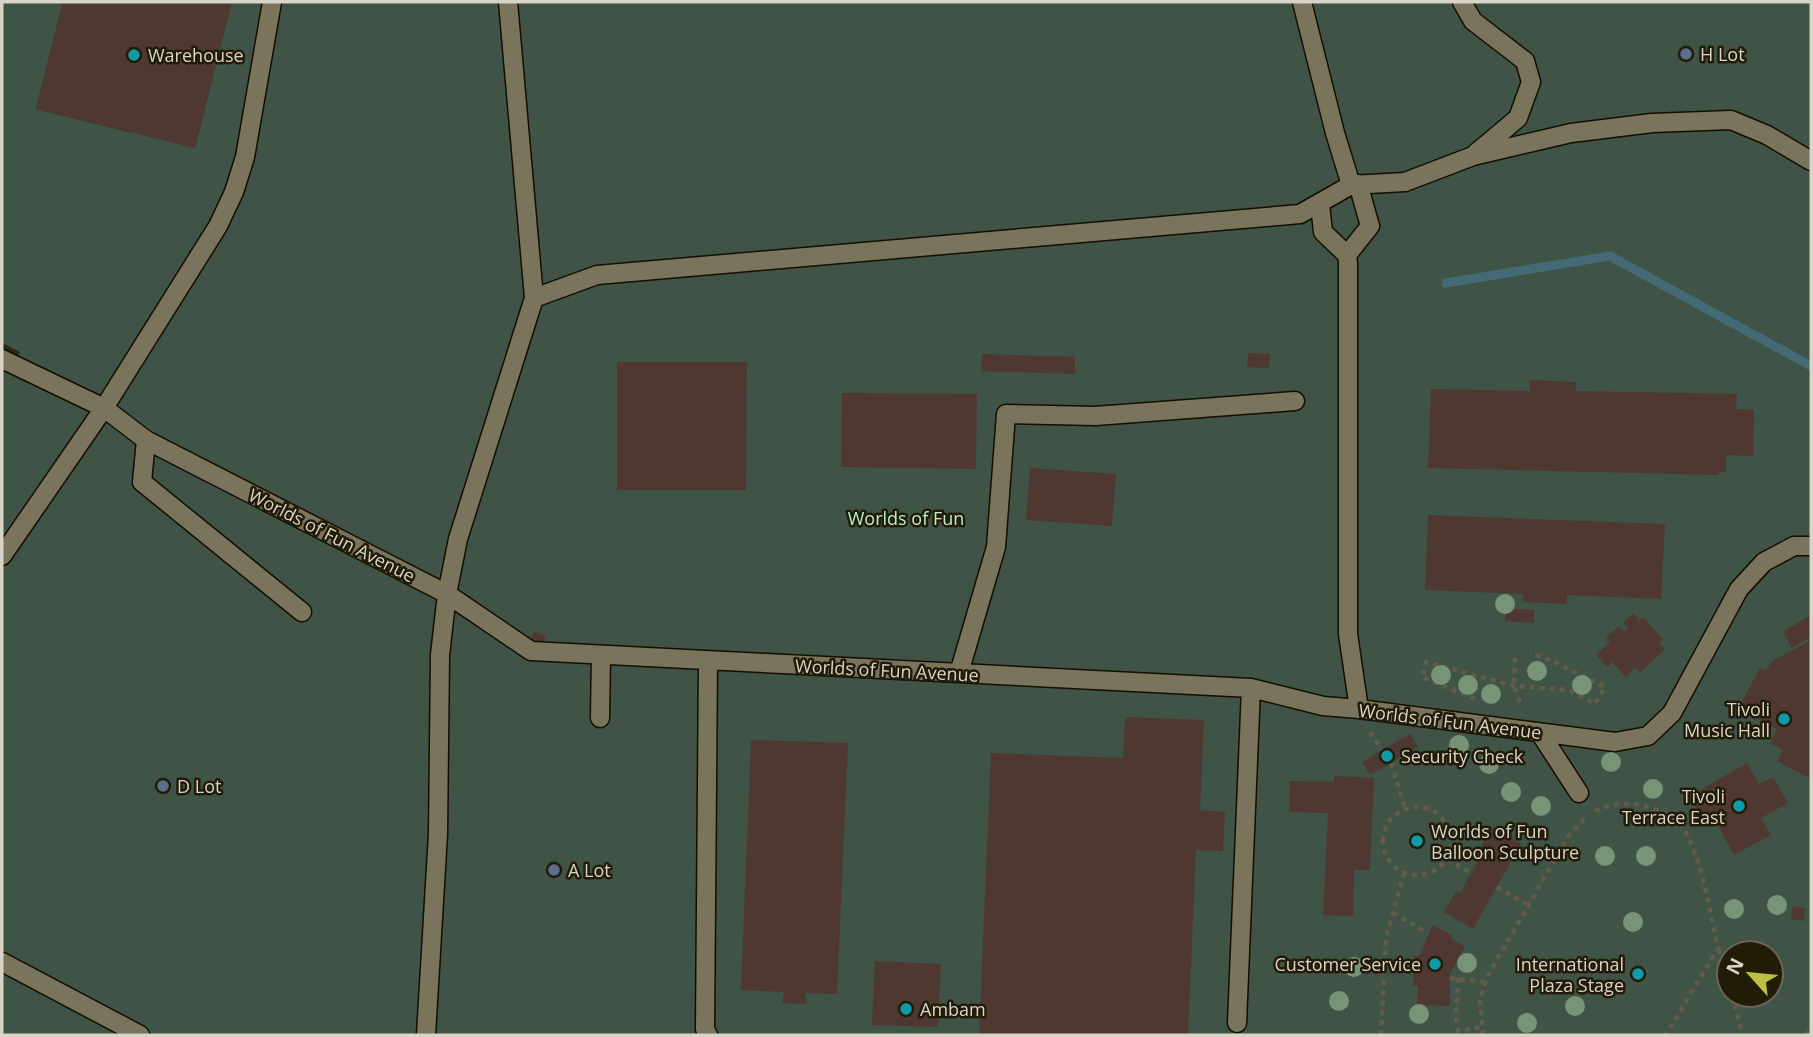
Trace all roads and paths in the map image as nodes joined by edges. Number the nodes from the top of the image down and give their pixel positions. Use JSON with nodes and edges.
{"nodes":[{"id":1,"x":272,"y":2,"type":"edge"},
{"id":2,"x":508,"y":2,"type":"edge"},
{"id":3,"x":1302,"y":2,"type":"edge"},
{"id":4,"x":1462,"y":2,"type":"edge"},
{"id":5,"x":1472,"y":156,"type":"junction"},
{"id":6,"x":1811,"y":161,"type":"edge"},
{"id":7,"x":1355,"y":185,"type":"junction"},
{"id":8,"x":1320,"y":204,"type":"junction"},
{"id":9,"x":1347,"y":255,"type":"junction"},
{"id":10,"x":534,"y":298,"type":"junction"},
{"id":11,"x":2,"y":359,"type":"edge"},
{"id":12,"x":1295,"y":401,"type":"dead end"},
{"id":13,"x":104,"y":408,"type":"junction"},
{"id":14,"x":146,"y":440,"type":"junction"},
{"id":15,"x":1811,"y":546,"type":"edge"},
{"id":16,"x":2,"y":555,"type":"edge"},
{"id":17,"x":447,"y":594,"type":"junction"},
{"id":18,"x":302,"y":612,"type":"dead end"},
{"id":19,"x":1530,"y":653,"type":"dead end"},
{"id":20,"x":601,"y":656,"type":"junction"},
{"id":21,"x":1515,"y":658,"type":"dead end"},
{"id":22,"x":708,"y":661,"type":"junction"},
{"id":23,"x":959,"y":673,"type":"junction"},
{"id":24,"x":1514,"y":686,"type":"junction"},
{"id":25,"x":1251,"y":688,"type":"junction"},
{"id":26,"x":1516,"y":693,"type":"dead end"},
{"id":27,"x":1359,"y":709,"type":"junction"},
{"id":28,"x":600,"y":718,"type":"dead end"},
{"id":29,"x":1507,"y":730,"type":"junction"},
{"id":30,"x":1540,"y":733,"type":"junction"},
{"id":31,"x":1391,"y":763,"type":"dead end"},
{"id":32,"x":1579,"y":793,"type":"dead end"},
{"id":33,"x":1405,"y":808,"type":"junction"},
{"id":34,"x":1447,"y":859,"type":"junction"},
{"id":35,"x":1404,"y":873,"type":"junction"},
{"id":36,"x":1471,"y":873,"type":"dead end"},
{"id":37,"x":1497,"y":887,"type":"dead end"},
{"id":38,"x":1528,"y":905,"type":"junction"},
{"id":39,"x":1393,"y":913,"type":"junction"},
{"id":40,"x":1428,"y":933,"type":"dead end"},
{"id":41,"x":1716,"y":939,"type":"edge"},
{"id":42,"x":1715,"y":953,"type":"edge"},
{"id":43,"x":2,"y":962,"type":"edge"},
{"id":44,"x":1450,"y":978,"type":"dead end"},
{"id":45,"x":1458,"y":978,"type":"junction"},
{"id":46,"x":1485,"y":982,"type":"junction"},
{"id":47,"x":1736,"y":1009,"type":"edge"},
{"id":48,"x":1237,"y":1023,"type":"dead end"},
{"id":49,"x":1480,"y":1027,"type":"junction"},
{"id":50,"x":1811,"y":1029,"type":"edge"},
{"id":51,"x":140,"y":1035,"type":"edge"},
{"id":52,"x":426,"y":1035,"type":"edge"},
{"id":53,"x":708,"y":1035,"type":"edge"},
{"id":54,"x":1381,"y":1035,"type":"edge"},
{"id":55,"x":1483,"y":1035,"type":"edge"},
{"id":56,"x":1666,"y":1035,"type":"edge"},
{"id":57,"x":1743,"y":1035,"type":"edge"},
{"id":58,"x":1806,"y":1035,"type":"edge"}],
"edges":[{"from":1,"to":13,"type":"street"},
{"from":2,"to":10,"type":"street"},
{"from":3,"to":7,"type":"street"},
{"from":4,"to":5,"type":"street"},
{"from":5,"to":6,"type":"street"},
{"from":5,"to":7,"type":"street"},
{"from":7,"to":8,"type":"street"},
{"from":7,"to":9,"type":"street"},
{"from":8,"to":9,"type":"street"},
{"from":8,"to":10,"type":"street"},
{"from":9,"to":27,"type":"street"},
{"from":10,"to":17,"type":"street"},
{"from":11,"to":13,"type":"street","name":"Worlds of Fun Avenue"},
{"from":12,"to":23,"type":"street"},
{"from":13,"to":14,"type":"street","name":"Worlds of Fun Avenue"},
{"from":13,"to":16,"type":"street"},
{"from":14,"to":17,"type":"street","name":"Worlds of Fun Avenue"},
{"from":14,"to":18,"type":"street"},
{"from":15,"to":30,"type":"street","name":"Worlds of Fun Avenue"},
{"from":17,"to":20,"type":"street","name":"Worlds of Fun Avenue"},
{"from":17,"to":52,"type":"street"},
{"from":19,"to":24,"type":"path"},
{"from":20,"to":22,"type":"street","name":"Worlds of Fun Avenue"},
{"from":20,"to":28,"type":"street"},
{"from":21,"to":24,"type":"path"},
{"from":22,"to":23,"type":"street","name":"Worlds of Fun Avenue"},
{"from":22,"to":53,"type":"street"},
{"from":23,"to":25,"type":"street","name":"Worlds of Fun Avenue"},
{"from":24,"to":26,"type":"path"},
{"from":24,"to":29,"type":"path"},
{"from":25,"to":27,"type":"street","name":"Worlds of Fun Avenue"},
{"from":25,"to":48,"type":"street"},
{"from":27,"to":29,"type":"street","name":"Worlds of Fun Avenue"},
{"from":29,"to":30,"type":"street","name":"Worlds of Fun Avenue"},
{"from":30,"to":32,"type":"street"},
{"from":31,"to":33,"type":"path"},
{"from":33,"to":34,"type":"path"},
{"from":33,"to":35,"type":"path"},
{"from":34,"to":35,"type":"path"},
{"from":34,"to":36,"type":"path"},
{"from":35,"to":39,"type":"path"},
{"from":37,"to":38,"type":"path"},
{"from":38,"to":41,"type":"path"},
{"from":38,"to":46,"type":"path"},
{"from":39,"to":40,"type":"path"},
{"from":39,"to":54,"type":"path"},
{"from":42,"to":56,"type":"path"},
{"from":43,"to":51,"type":"street"},
{"from":44,"to":45,"type":"path"},
{"from":45,"to":46,"type":"path"},
{"from":45,"to":49,"type":"path"},
{"from":46,"to":49,"type":"path"},
{"from":47,"to":57,"type":"path"},
{"from":49,"to":55,"type":"path"},
{"from":50,"to":58,"type":"path"}]}
